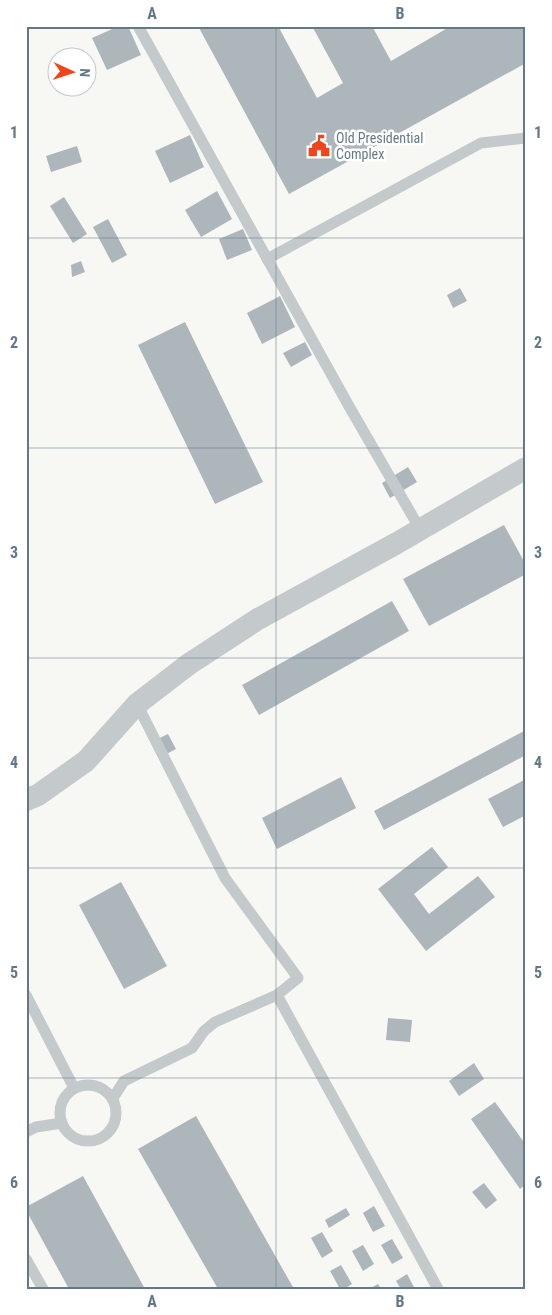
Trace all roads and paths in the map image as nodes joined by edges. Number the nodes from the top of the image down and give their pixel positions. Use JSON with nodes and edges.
{"nodes":[{"id":1,"x":138,"y":26,"type":"edge"},
{"id":2,"x":525,"y":139,"type":"edge"},
{"id":3,"x":267,"y":259,"type":"junction"},
{"id":4,"x":526,"y":468,"type":"edge"},
{"id":5,"x":420,"y":528,"type":"junction"},
{"id":6,"x":137,"y":704,"type":"junction"},
{"id":7,"x":26,"y":800,"type":"edge"},
{"id":8,"x":26,"y":995,"type":"edge"},
{"id":9,"x":277,"y":995,"type":"junction"},
{"id":10,"x":74,"y":1088,"type":"junction"},
{"id":11,"x":112,"y":1098,"type":"junction"},
{"id":12,"x":62,"y":1123,"type":"junction"},
{"id":13,"x":26,"y":1132,"type":"edge"},
{"id":14,"x":26,"y":1258,"type":"edge"},
{"id":15,"x":43,"y":1289,"type":"edge"},
{"id":16,"x":438,"y":1289,"type":"edge"}],
"edges":[{"from":1,"to":3,"type":"lane"},
{"from":2,"to":3,"type":"lane"},
{"from":3,"to":5,"type":"lane"},
{"from":4,"to":5,"type":"street"},
{"from":5,"to":6,"type":"street"},
{"from":6,"to":7,"type":"street"},
{"from":6,"to":9,"type":"lane"},
{"from":8,"to":10,"type":"lane"},
{"from":9,"to":11,"type":"lane"},
{"from":9,"to":16,"type":"lane"},
{"from":10,"to":11,"type":"lane"},
{"from":10,"to":12,"type":"lane"},
{"from":11,"to":12,"type":"lane"},
{"from":12,"to":13,"type":"lane"},
{"from":14,"to":15,"type":"lane"}]}
